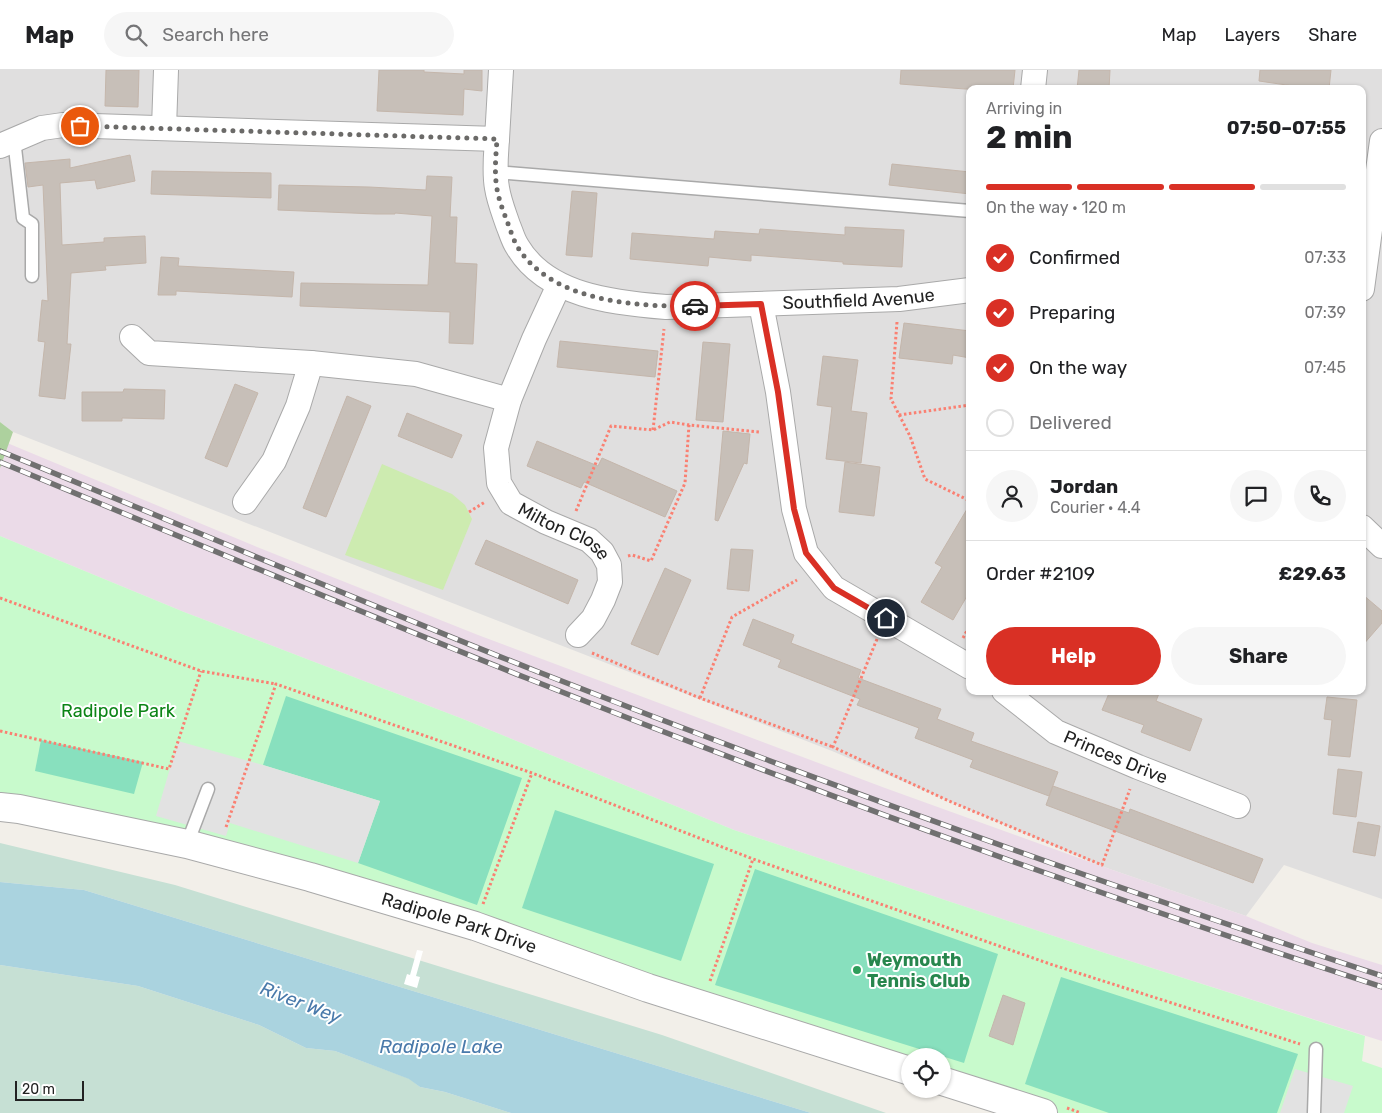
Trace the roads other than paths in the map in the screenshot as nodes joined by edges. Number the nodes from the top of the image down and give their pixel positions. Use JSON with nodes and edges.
{"nodes":[{"id":1,"x":166,"y":70,"type":"edge"},
{"id":2,"x":501,"y":70,"type":"edge"},
{"id":3,"x":1035,"y":70,"type":"edge"},
{"id":4,"x":1034,"y":85,"type":"edge"},
{"id":5,"x":164,"y":128,"type":"junction"},
{"id":6,"x":497,"y":139,"type":"junction"},
{"id":7,"x":1382,"y":142,"type":"edge"},
{"id":8,"x":7,"y":143,"type":"edge"},
{"id":9,"x":496,"y":172,"type":"junction"},
{"id":10,"x":966,"y":211,"type":"edge"},
{"id":11,"x":1376,"y":223,"type":"edge"},
{"id":12,"x":1366,"y":270,"type":"edge"},
{"id":13,"x":32,"y":276,"type":"dead end"},
{"id":14,"x":559,"y":285,"type":"junction"},
{"id":15,"x":966,"y":291,"type":"edge"},
{"id":16,"x":761,"y":304,"type":"junction"},
{"id":17,"x":132,"y":337,"type":"dead end"},
{"id":18,"x":311,"y":363,"type":"junction"},
{"id":19,"x":509,"y":400,"type":"junction"},
{"id":20,"x":245,"y":502,"type":"dead end"},
{"id":21,"x":1366,"y":531,"type":"edge"},
{"id":22,"x":1382,"y":546,"type":"edge"},
{"id":23,"x":578,"y":634,"type":"road end"},
{"id":24,"x":966,"y":665,"type":"edge"},
{"id":25,"x":1009,"y":695,"type":"edge"},
{"id":26,"x":208,"y":789,"type":"dead end"},
{"id":27,"x":1238,"y":806,"type":"dead end"},
{"id":28,"x":0,"y":807,"type":"edge"},
{"id":29,"x":188,"y":844,"type":"junction"},
{"id":30,"x":1316,"y":1049,"type":"road end"},
{"id":31,"x":901,"y":1068,"type":"edge"},
{"id":32,"x":951,"y":1084,"type":"edge"},
{"id":33,"x":1043,"y":1113,"type":"edge"},
{"id":34,"x":1314,"y":1113,"type":"edge"}],
"edges":[{"from":1,"to":5,"type":"street"},
{"from":2,"to":6,"type":"street","name":"Southfield Avenue"},
{"from":3,"to":4,"type":"street"},
{"from":5,"to":6,"type":"street"},
{"from":5,"to":8,"type":"street"},
{"from":6,"to":9,"type":"street","name":"Southfield Avenue"},
{"from":7,"to":11,"type":"street"},
{"from":8,"to":13,"type":"lane"},
{"from":9,"to":10,"type":"lane"},
{"from":9,"to":14,"type":"street","name":"Southfield Avenue"},
{"from":11,"to":12,"type":"street"},
{"from":14,"to":16,"type":"street","name":"Southfield Avenue"},
{"from":14,"to":19,"type":"street","name":"Milton Close"},
{"from":15,"to":16,"type":"street","name":"Southfield Avenue"},
{"from":16,"to":24,"type":"street"},
{"from":17,"to":18,"type":"street"},
{"from":18,"to":19,"type":"street"},
{"from":18,"to":20,"type":"street"},
{"from":19,"to":23,"type":"street","name":"Milton Close"},
{"from":21,"to":22,"type":"street"},
{"from":25,"to":27,"type":"street","name":"Princes Drive"},
{"from":26,"to":29,"type":"lane"},
{"from":28,"to":29,"type":"street","name":"Radipole Park Drive"},
{"from":29,"to":31,"type":"street","name":"Radipole Park Drive"},
{"from":30,"to":34,"type":"lane"},
{"from":32,"to":33,"type":"street"}]}
